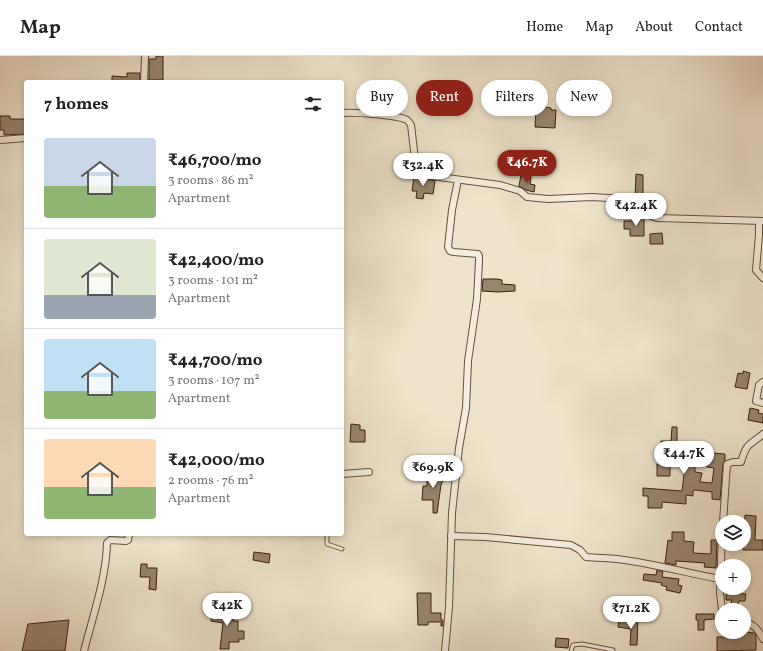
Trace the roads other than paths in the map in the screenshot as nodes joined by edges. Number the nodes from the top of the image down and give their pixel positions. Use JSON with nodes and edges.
{"nodes":[{"id":1,"x":145,"y":56,"type":"edge"},
{"id":2,"x":144,"y":80,"type":"edge"},
{"id":3,"x":344,"y":113,"type":"edge"},
{"id":4,"x":24,"y":138,"type":"edge"},
{"id":5,"x":0,"y":140,"type":"edge"},
{"id":6,"x":458,"y":180,"type":"junction"},
{"id":7,"x":761,"y":221,"type":"edge"},
{"id":8,"x":763,"y":278,"type":"edge"},
{"id":9,"x":763,"y":382,"type":"edge"},
{"id":10,"x":763,"y":403,"type":"edge"},
{"id":11,"x":763,"y":434,"type":"edge"},
{"id":12,"x":369,"y":472,"type":"dead end"},
{"id":13,"x":344,"y":474,"type":"edge"},
{"id":14,"x":723,"y":515,"type":"edge"},
{"id":15,"x":129,"y":536,"type":"edge"},
{"id":16,"x":327,"y":536,"type":"edge"},
{"id":17,"x":451,"y":536,"type":"junction"},
{"id":18,"x":342,"y":549,"type":"dead end"},
{"id":19,"x":715,"y":578,"type":"edge"},
{"id":20,"x":751,"y":624,"type":"edge"},
{"id":21,"x":763,"y":639,"type":"edge"},
{"id":22,"x":613,"y":650,"type":"dead end"},
{"id":23,"x":84,"y":651,"type":"edge"},
{"id":24,"x":444,"y":651,"type":"edge"},
{"id":25,"x":571,"y":651,"type":"edge"}],
"edges":[{"from":1,"to":2,"type":"street"},
{"from":3,"to":6,"type":"street"},
{"from":4,"to":5,"type":"street"},
{"from":6,"to":7,"type":"street"},
{"from":6,"to":17,"type":"street"},
{"from":7,"to":8,"type":"street"},
{"from":9,"to":10,"type":"street"},
{"from":11,"to":14,"type":"street"},
{"from":12,"to":13,"type":"street"},
{"from":15,"to":23,"type":"street"},
{"from":16,"to":18,"type":"lane"},
{"from":17,"to":19,"type":"street"},
{"from":17,"to":24,"type":"street"},
{"from":20,"to":21,"type":"street"},
{"from":22,"to":25,"type":"lane"}]}
